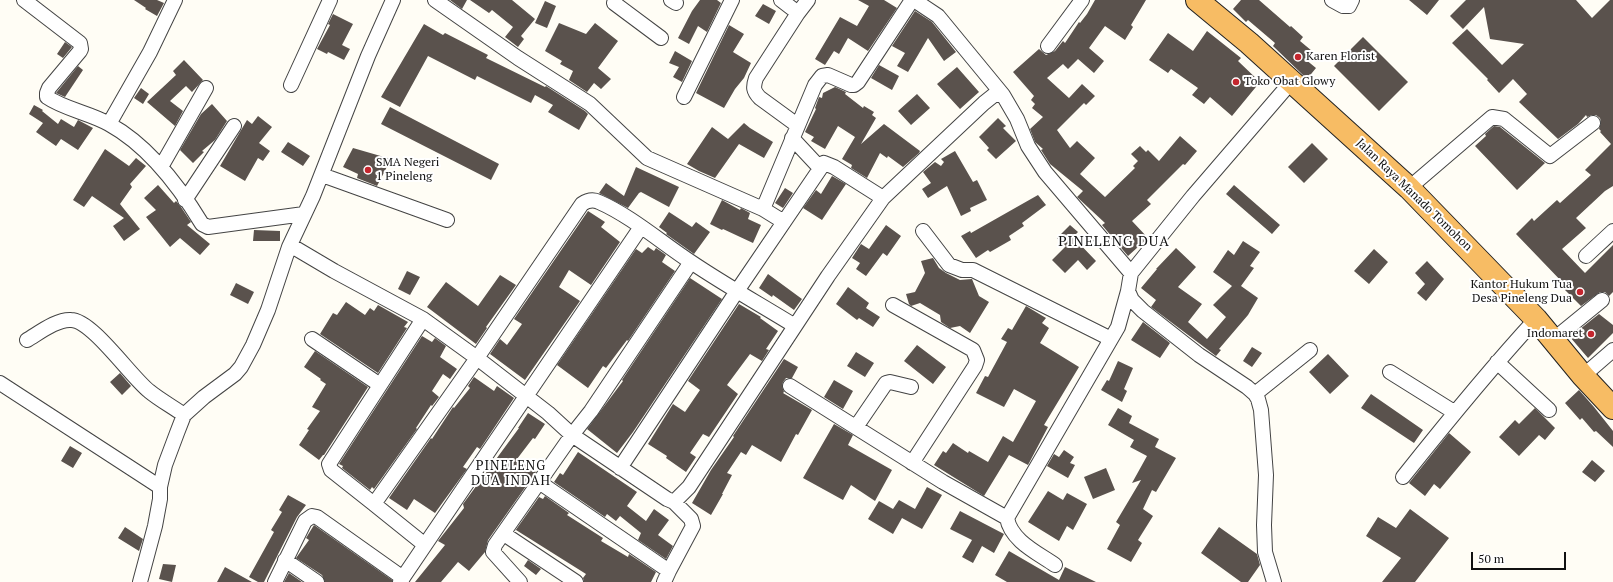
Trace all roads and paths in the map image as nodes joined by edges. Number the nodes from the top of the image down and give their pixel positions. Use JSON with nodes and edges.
{"nodes":[{"id":1,"x":24,"y":0,"type":"edge"},
{"id":2,"x":175,"y":0,"type":"edge"},
{"id":3,"x":330,"y":0,"type":"edge"},
{"id":4,"x":393,"y":0,"type":"edge"},
{"id":5,"x":434,"y":0,"type":"edge"},
{"id":6,"x":732,"y":0,"type":"edge"},
{"id":7,"x":781,"y":0,"type":"edge"},
{"id":8,"x":808,"y":0,"type":"edge"},
{"id":9,"x":913,"y":0,"type":"edge"},
{"id":10,"x":1082,"y":0,"type":"edge"},
{"id":11,"x":1197,"y":0,"type":"edge"},
{"id":12,"x":1332,"y":0,"type":"edge"},
{"id":13,"x":1352,"y":0,"type":"edge"},
{"id":14,"x":613,"y":1,"type":"edge"},
{"id":15,"x":798,"y":13,"type":"junction"},
{"id":16,"x":661,"y":38,"type":"dead end"},
{"id":17,"x":1048,"y":46,"type":"dead end"},
{"id":18,"x":1292,"y":81,"type":"junction"},
{"id":19,"x":291,"y":85,"type":"dead end"},
{"id":20,"x":206,"y":88,"type":"dead end"},
{"id":21,"x":1003,"y":94,"type":"junction"},
{"id":22,"x":684,"y":97,"type":"dead end"},
{"id":23,"x":1593,"y":123,"type":"dead end"},
{"id":24,"x":109,"y":124,"type":"junction"},
{"id":25,"x":798,"y":124,"type":"junction"},
{"id":26,"x":234,"y":126,"type":"dead end"},
{"id":27,"x":792,"y":138,"type":"junction"},
{"id":28,"x":161,"y":167,"type":"junction"},
{"id":29,"x":820,"y":168,"type":"junction"},
{"id":30,"x":322,"y":175,"type":"junction"},
{"id":31,"x":1409,"y":188,"type":"junction"},
{"id":32,"x":883,"y":198,"type":"junction"},
{"id":33,"x":185,"y":200,"type":"junction"},
{"id":34,"x":763,"y":209,"type":"junction"},
{"id":35,"x":304,"y":214,"type":"junction"},
{"id":36,"x":447,"y":220,"type":"dead end"},
{"id":37,"x":784,"y":222,"type":"junction"},
{"id":38,"x":641,"y":227,"type":"junction"},
{"id":39,"x":923,"y":232,"type":"dead end"},
{"id":40,"x":1613,"y":232,"type":"edge"},
{"id":41,"x":290,"y":245,"type":"junction"},
{"id":42,"x":1586,"y":256,"type":"dead end"},
{"id":43,"x":691,"y":262,"type":"junction"},
{"id":44,"x":1131,"y":273,"type":"junction"},
{"id":45,"x":737,"y":290,"type":"junction"},
{"id":46,"x":1128,"y":291,"type":"junction"},
{"id":47,"x":1602,"y":300,"type":"dead end"},
{"id":48,"x":893,"y":305,"type":"dead end"},
{"id":49,"x":423,"y":319,"type":"junction"},
{"id":50,"x":1536,"y":319,"type":"junction"},
{"id":51,"x":795,"y":326,"type":"junction"},
{"id":52,"x":312,"y":339,"type":"dead end"},
{"id":53,"x":1111,"y":339,"type":"junction"},
{"id":54,"x":27,"y":340,"type":"dead end"},
{"id":55,"x":1553,"y":340,"type":"junction"},
{"id":56,"x":1310,"y":350,"type":"dead end"},
{"id":57,"x":1613,"y":350,"type":"edge"},
{"id":58,"x":477,"y":358,"type":"junction"},
{"id":59,"x":1497,"y":362,"type":"junction"},
{"id":60,"x":1390,"y":372,"type":"dead end"},
{"id":61,"x":1583,"y":376,"type":"junction"},
{"id":62,"x":0,"y":383,"type":"edge"},
{"id":63,"x":380,"y":385,"type":"junction"},
{"id":64,"x":790,"y":386,"type":"dead end"},
{"id":65,"x":911,"y":387,"type":"dead end"},
{"id":66,"x":1255,"y":394,"type":"junction"},
{"id":67,"x":527,"y":397,"type":"junction"},
{"id":68,"x":1613,"y":408,"type":"edge"},
{"id":69,"x":1549,"y":410,"type":"dead end"},
{"id":70,"x":1454,"y":412,"type":"junction"},
{"id":71,"x":184,"y":415,"type":"junction"},
{"id":72,"x":856,"y":427,"type":"junction"},
{"id":73,"x":572,"y":435,"type":"junction"},
{"id":74,"x":912,"y":463,"type":"junction"},
{"id":75,"x":620,"y":468,"type":"junction"},
{"id":76,"x":1403,"y":477,"type":"dead end"},
{"id":77,"x":539,"y":482,"type":"junction"},
{"id":78,"x":160,"y":487,"type":"junction"},
{"id":79,"x":674,"y":502,"type":"junction"},
{"id":80,"x":374,"y":504,"type":"junction"},
{"id":81,"x":1007,"y":518,"type":"junction"},
{"id":82,"x":504,"y":534,"type":"junction"},
{"id":83,"x":426,"y":546,"type":"junction"},
{"id":84,"x":285,"y":560,"type":"junction"},
{"id":85,"x":1055,"y":565,"type":"dead end"},
{"id":86,"x":666,"y":576,"type":"edge"},
{"id":87,"x":401,"y":580,"type":"edge"},
{"id":88,"x":140,"y":582,"type":"edge"},
{"id":89,"x":275,"y":582,"type":"edge"},
{"id":90,"x":317,"y":582,"type":"edge"},
{"id":91,"x":520,"y":582,"type":"edge"},
{"id":92,"x":576,"y":582,"type":"edge"},
{"id":93,"x":1274,"y":582,"type":"edge"}],
"edges":[{"from":1,"to":24,"type":"street"},
{"from":2,"to":24,"type":"street"},
{"from":3,"to":19,"type":"street"},
{"from":4,"to":30,"type":"street"},
{"from":5,"to":34,"type":"street"},
{"from":6,"to":22,"type":"street"},
{"from":7,"to":15,"type":"street"},
{"from":8,"to":15,"type":"street"},
{"from":9,"to":21,"type":"street"},
{"from":9,"to":25,"type":"street"},
{"from":10,"to":17,"type":"street"},
{"from":11,"to":18,"type":"highway","name":"Jalan Raya Manado Tomohon"},
{"from":12,"to":13,"type":"street"},
{"from":14,"to":16,"type":"street"},
{"from":15,"to":25,"type":"street"},
{"from":18,"to":31,"type":"highway","name":"Jalan Raya Manado Tomohon"},
{"from":18,"to":44,"type":"street"},
{"from":20,"to":28,"type":"street"},
{"from":21,"to":32,"type":"street"},
{"from":21,"to":44,"type":"street"},
{"from":23,"to":31,"type":"street"},
{"from":24,"to":28,"type":"street"},
{"from":25,"to":27,"type":"street"},
{"from":26,"to":33,"type":"street"},
{"from":27,"to":29,"type":"street"},
{"from":27,"to":34,"type":"street"},
{"from":28,"to":33,"type":"street"},
{"from":29,"to":32,"type":"street"},
{"from":29,"to":37,"type":"street"},
{"from":30,"to":35,"type":"street"},
{"from":30,"to":36,"type":"street"},
{"from":31,"to":50,"type":"highway","name":"Jalan Raya Manado Tomohon"},
{"from":32,"to":51,"type":"street"},
{"from":33,"to":35,"type":"street"},
{"from":34,"to":37,"type":"street"},
{"from":35,"to":41,"type":"street"},
{"from":37,"to":45,"type":"street"},
{"from":38,"to":43,"type":"street"},
{"from":38,"to":58,"type":"street"},
{"from":38,"to":67,"type":"street"},
{"from":39,"to":53,"type":"street"},
{"from":40,"to":42,"type":"street"},
{"from":41,"to":49,"type":"street"},
{"from":41,"to":71,"type":"street"},
{"from":43,"to":45,"type":"street"},
{"from":43,"to":73,"type":"street"},
{"from":44,"to":46,"type":"street"},
{"from":45,"to":51,"type":"street"},
{"from":45,"to":75,"type":"street"},
{"from":46,"to":53,"type":"street"},
{"from":46,"to":66,"type":"street"},
{"from":47,"to":55,"type":"street"},
{"from":48,"to":74,"type":"street"},
{"from":49,"to":58,"type":"street"},
{"from":49,"to":63,"type":"street"},
{"from":50,"to":55,"type":"highway","name":"Jalan Raya Manado Tomohon"},
{"from":50,"to":59,"type":"street"},
{"from":51,"to":79,"type":"street"},
{"from":52,"to":63,"type":"street"},
{"from":53,"to":81,"type":"street"},
{"from":54,"to":71,"type":"street"},
{"from":55,"to":61,"type":"highway","name":"Jalan Raya Manado Tomohon"},
{"from":56,"to":66,"type":"street"},
{"from":57,"to":61,"type":"street"},
{"from":58,"to":67,"type":"street"},
{"from":58,"to":80,"type":"street"},
{"from":59,"to":69,"type":"street"},
{"from":59,"to":70,"type":"street"},
{"from":60,"to":70,"type":"street"},
{"from":61,"to":68,"type":"highway","name":"Jalan Raya Manado Tomohon"},
{"from":62,"to":78,"type":"street"},
{"from":63,"to":80,"type":"street"},
{"from":64,"to":72,"type":"street"},
{"from":65,"to":72,"type":"street"},
{"from":66,"to":93,"type":"street"},
{"from":67,"to":73,"type":"street"},
{"from":67,"to":83,"type":"street"},
{"from":70,"to":76,"type":"street"},
{"from":71,"to":78,"type":"street"},
{"from":72,"to":74,"type":"street"},
{"from":73,"to":75,"type":"street"},
{"from":73,"to":77,"type":"street"},
{"from":74,"to":81,"type":"street"},
{"from":75,"to":79,"type":"street"},
{"from":77,"to":82,"type":"street"},
{"from":77,"to":86,"type":"street"},
{"from":78,"to":88,"type":"street"},
{"from":79,"to":86,"type":"street"},
{"from":80,"to":83,"type":"street"},
{"from":81,"to":85,"type":"street"},
{"from":82,"to":91,"type":"street"},
{"from":82,"to":92,"type":"street"},
{"from":83,"to":87,"type":"street"},
{"from":84,"to":87,"type":"street"},
{"from":84,"to":89,"type":"street"},
{"from":84,"to":90,"type":"street"}]}
